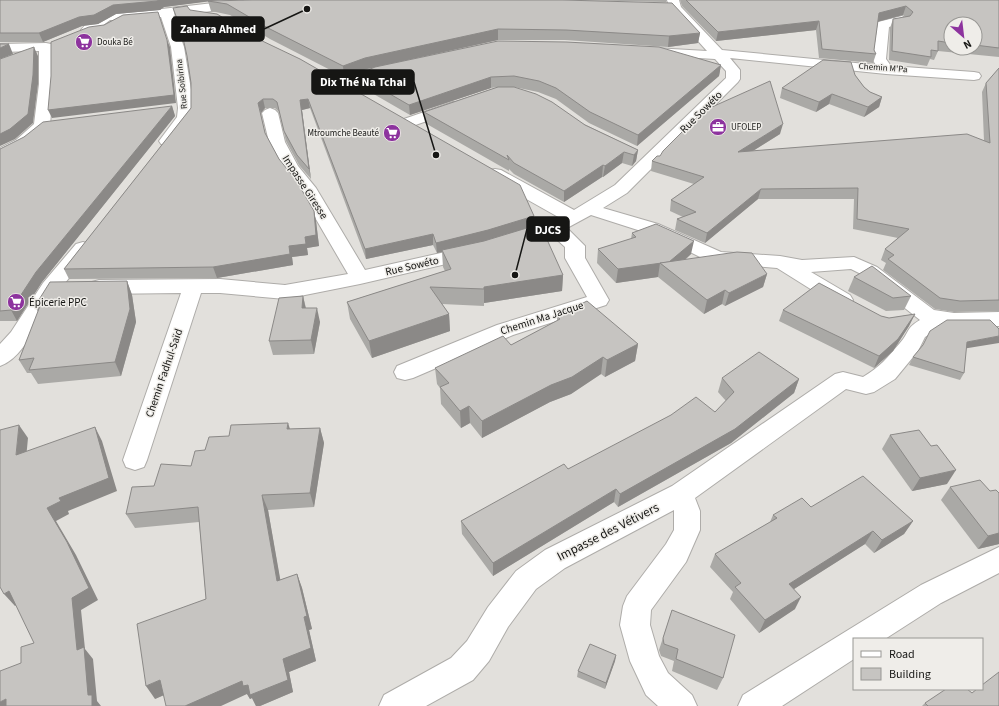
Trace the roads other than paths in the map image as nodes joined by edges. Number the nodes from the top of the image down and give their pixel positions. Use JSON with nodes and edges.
{"nodes":[{"id":1,"x":254,"y":4,"type":"edge"},
{"id":2,"x":674,"y":4,"type":"edge"},
{"id":3,"x":659,"y":7,"type":"edge"},
{"id":4,"x":119,"y":10,"type":"edge"},
{"id":5,"x":166,"y":12,"type":"junction"},
{"id":6,"x":224,"y":19,"type":"edge"},
{"id":7,"x":902,"y":20,"type":"edge"},
{"id":8,"x":73,"y":36,"type":"edge"},
{"id":9,"x":53,"y":45,"type":"junction"},
{"id":10,"x":0,"y":48,"type":"edge"},
{"id":11,"x":641,"y":51,"type":"edge"},
{"id":12,"x":720,"y":54,"type":"junction"},
{"id":13,"x":13,"y":60,"type":"edge"},
{"id":14,"x":399,"y":66,"type":"edge"},
{"id":15,"x":886,"y":70,"type":"junction"},
{"id":16,"x":974,"y":76,"type":"dead end"},
{"id":17,"x":343,"y":85,"type":"edge"},
{"id":18,"x":469,"y":102,"type":"edge"},
{"id":19,"x":270,"y":113,"type":"dead end"},
{"id":20,"x":427,"y":134,"type":"edge"},
{"id":21,"x":633,"y":153,"type":"edge"},
{"id":22,"x":157,"y":154,"type":"edge"},
{"id":23,"x":0,"y":155,"type":"edge"},
{"id":24,"x":652,"y":161,"type":"junction"},
{"id":25,"x":480,"y":165,"type":"edge"},
{"id":26,"x":582,"y":214,"type":"junction"},
{"id":27,"x":555,"y":227,"type":"junction"},
{"id":28,"x":92,"y":237,"type":"edge"},
{"id":29,"x":780,"y":262,"type":"junction"},
{"id":30,"x":360,"y":278,"type":"junction"},
{"id":31,"x":193,"y":286,"type":"junction"},
{"id":32,"x":50,"y":288,"type":"junction"},
{"id":33,"x":856,"y":307,"type":"edge"},
{"id":34,"x":932,"y":317,"type":"junction"},
{"id":35,"x":898,"y":319,"type":"edge"},
{"id":36,"x":999,"y":319,"type":"edge"},
{"id":37,"x":0,"y":358,"type":"edge"},
{"id":38,"x":405,"y":372,"type":"dead end"},
{"id":39,"x":135,"y":460,"type":"dead end"},
{"id":40,"x":681,"y":494,"type":"junction"},
{"id":41,"x":999,"y":559,"type":"edge"},
{"id":42,"x":860,"y":638,"type":"edge"},
{"id":43,"x":853,"y":643,"type":"edge"},
{"id":44,"x":395,"y":706,"type":"edge"},
{"id":45,"x":681,"y":706,"type":"edge"},
{"id":46,"x":754,"y":706,"type":"edge"}],
"edges":[{"from":1,"to":5,"type":"street"},
{"from":2,"to":3,"type":"street"},
{"from":2,"to":12,"type":"street","name":"Rue Sowéto"},
{"from":4,"to":5,"type":"street"},
{"from":4,"to":8,"type":"street"},
{"from":5,"to":6,"type":"street"},
{"from":5,"to":22,"type":"street","name":"Rue Soibirina"},
{"from":7,"to":15,"type":"street"},
{"from":9,"to":10,"type":"street"},
{"from":9,"to":13,"type":"street"},
{"from":9,"to":23,"type":"street"},
{"from":11,"to":12,"type":"street","name":"Chemin M'Pa"},
{"from":12,"to":15,"type":"street","name":"Chemin M'Pa"},
{"from":12,"to":24,"type":"street","name":"Rue Sowéto"},
{"from":14,"to":17,"type":"street"},
{"from":15,"to":16,"type":"street","name":"Chemin M'Pa"},
{"from":18,"to":20,"type":"street"},
{"from":19,"to":30,"type":"street","name":"Impasse Giresse"},
{"from":21,"to":24,"type":"street"},
{"from":24,"to":26,"type":"street","name":"Rue Sowéto"},
{"from":25,"to":26,"type":"street"},
{"from":26,"to":27,"type":"street","name":"Rue Sowéto"},
{"from":26,"to":29,"type":"street"},
{"from":27,"to":30,"type":"street","name":"Rue Sowéto"},
{"from":27,"to":38,"type":"street","name":"Chemin Ma Jacque"},
{"from":28,"to":32,"type":"street"},
{"from":29,"to":33,"type":"street"},
{"from":29,"to":34,"type":"street"},
{"from":30,"to":31,"type":"street","name":"Rue Sowéto"},
{"from":31,"to":32,"type":"street","name":"Rue Sowéto"},
{"from":31,"to":39,"type":"street","name":"Chemin Fadhul-Saïd"},
{"from":32,"to":37,"type":"street"},
{"from":34,"to":35,"type":"street"},
{"from":34,"to":36,"type":"street"},
{"from":34,"to":40,"type":"street","name":"Impasse des Vétivers"},
{"from":40,"to":44,"type":"street","name":"Impasse des Vétivers"},
{"from":40,"to":45,"type":"street"},
{"from":41,"to":42,"type":"street"},
{"from":43,"to":46,"type":"street"}]}
